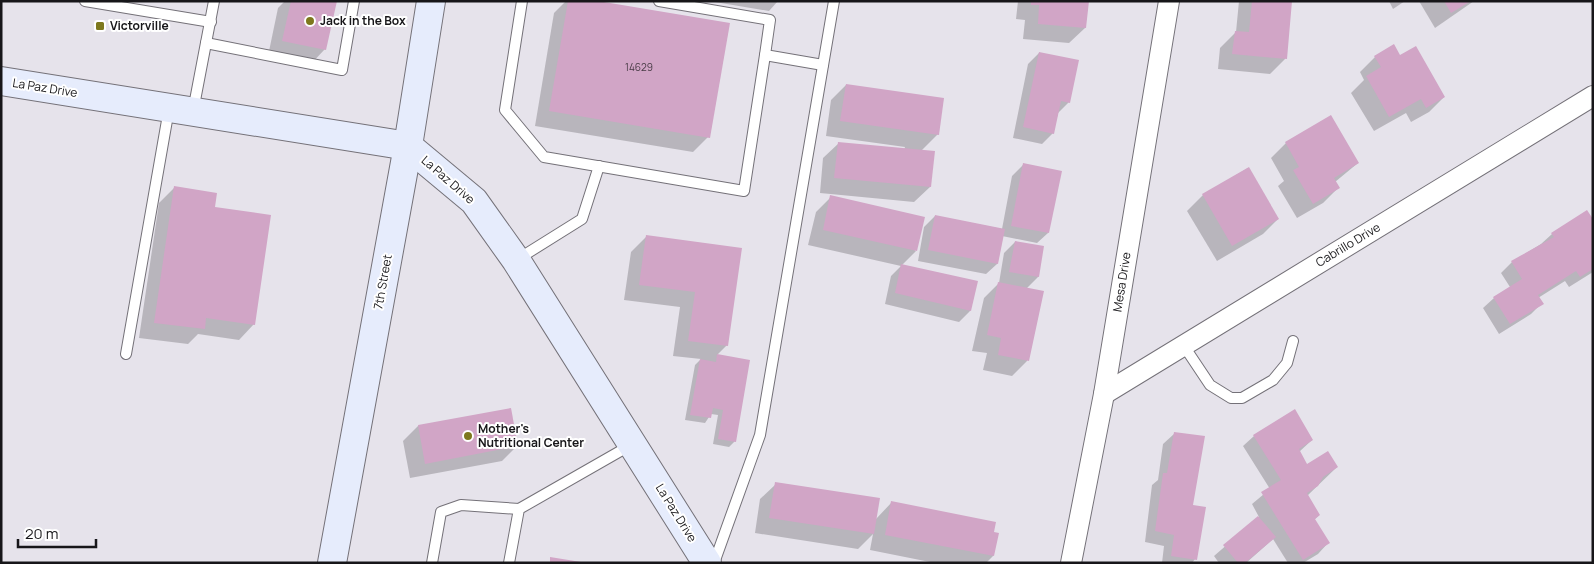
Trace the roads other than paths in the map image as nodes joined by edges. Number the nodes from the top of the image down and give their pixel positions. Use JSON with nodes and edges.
{"nodes":[{"id":1,"x":85,"y":1,"type":"edge"},
{"id":2,"x":214,"y":1,"type":"edge"},
{"id":3,"x":354,"y":1,"type":"edge"},
{"id":4,"x":431,"y":1,"type":"edge"},
{"id":5,"x":522,"y":1,"type":"edge"},
{"id":6,"x":659,"y":1,"type":"edge"},
{"id":7,"x":834,"y":1,"type":"edge"},
{"id":8,"x":1169,"y":1,"type":"edge"},
{"id":9,"x":211,"y":22,"type":"junction"},
{"id":10,"x":206,"y":43,"type":"junction"},
{"id":11,"x":766,"y":55,"type":"junction"},
{"id":12,"x":823,"y":65,"type":"junction"},
{"id":13,"x":1,"y":81,"type":"edge"},
{"id":14,"x":1593,"y":96,"type":"edge"},
{"id":15,"x":181,"y":110,"type":"junction"},
{"id":16,"x":408,"y":146,"type":"junction"},
{"id":17,"x":599,"y":166,"type":"junction"},
{"id":18,"x":516,"y":260,"type":"junction"},
{"id":19,"x":1293,"y":341,"type":"dead end"},
{"id":20,"x":1184,"y":346,"type":"junction"},
{"id":21,"x":126,"y":354,"type":"dead end"},
{"id":22,"x":1104,"y":394,"type":"junction"},
{"id":23,"x":633,"y":444,"type":"junction"},
{"id":24,"x":519,"y":509,"type":"junction"},
{"id":25,"x":332,"y":563,"type":"edge"},
{"id":26,"x":432,"y":563,"type":"edge"},
{"id":27,"x":509,"y":563,"type":"edge"},
{"id":28,"x":707,"y":563,"type":"edge"},
{"id":29,"x":714,"y":563,"type":"edge"},
{"id":30,"x":1071,"y":563,"type":"edge"}],
"edges":[{"from":1,"to":9,"type":"lane"},
{"from":2,"to":9,"type":"lane"},
{"from":3,"to":10,"type":"lane"},
{"from":4,"to":16,"type":"main road","name":"7th Street"},
{"from":5,"to":17,"type":"lane"},
{"from":6,"to":11,"type":"lane"},
{"from":7,"to":12,"type":"lane"},
{"from":8,"to":22,"type":"street","name":"Mesa Drive"},
{"from":9,"to":10,"type":"lane"},
{"from":10,"to":15,"type":"lane"},
{"from":11,"to":12,"type":"lane"},
{"from":11,"to":17,"type":"lane"},
{"from":12,"to":29,"type":"lane"},
{"from":13,"to":15,"type":"main road","name":"La Paz Drive"},
{"from":14,"to":20,"type":"street","name":"Cabrillo Drive"},
{"from":15,"to":16,"type":"main road","name":"La Paz Drive"},
{"from":15,"to":21,"type":"lane"},
{"from":16,"to":18,"type":"main road","name":"La Paz Drive"},
{"from":16,"to":25,"type":"main road","name":"7th Street"},
{"from":17,"to":18,"type":"lane"},
{"from":18,"to":23,"type":"main road","name":"La Paz Drive"},
{"from":19,"to":20,"type":"lane"},
{"from":20,"to":22,"type":"street","name":"Cabrillo Drive"},
{"from":22,"to":30,"type":"street","name":"Mesa Drive"},
{"from":23,"to":24,"type":"lane"},
{"from":23,"to":28,"type":"main road","name":"La Paz Drive"},
{"from":24,"to":26,"type":"lane"},
{"from":24,"to":27,"type":"lane"}]}
